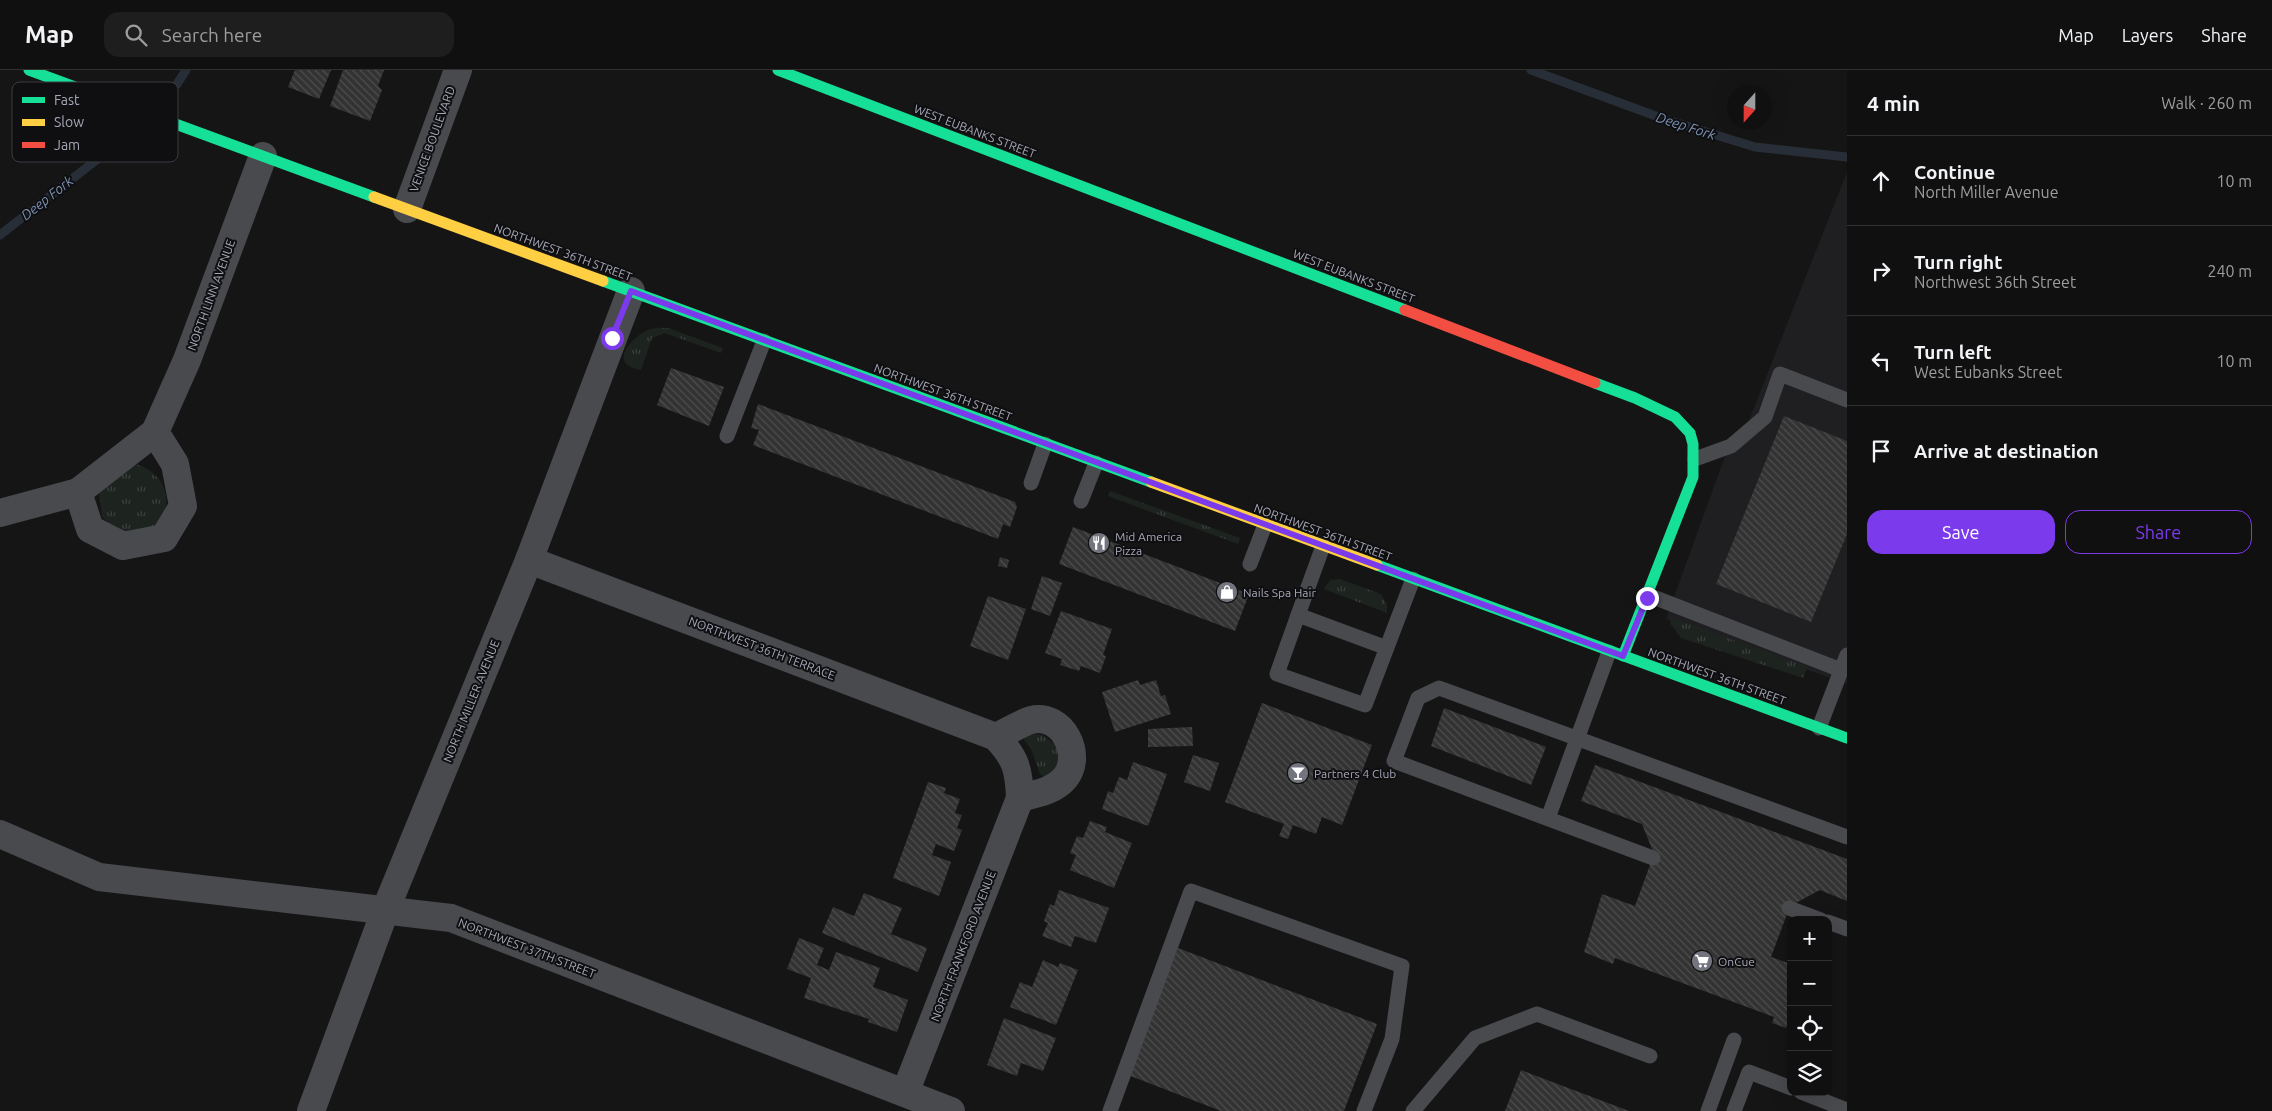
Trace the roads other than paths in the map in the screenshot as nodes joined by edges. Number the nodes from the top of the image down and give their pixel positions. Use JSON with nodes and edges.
{"nodes":[{"id":1,"x":29,"y":70,"type":"edge"},
{"id":2,"x":458,"y":70,"type":"edge"},
{"id":3,"x":778,"y":70,"type":"edge"},
{"id":4,"x":62,"y":82,"type":"edge"},
{"id":5,"x":178,"y":125,"type":"edge"},
{"id":6,"x":263,"y":156,"type":"junction"},
{"id":7,"x":406,"y":209,"type":"junction"},
{"id":8,"x":631,"y":291,"type":"junction"},
{"id":9,"x":764,"y":341,"type":"junction"},
{"id":10,"x":1847,"y":400,"type":"edge"},
{"id":11,"x":155,"y":432,"type":"junction"},
{"id":12,"x":728,"y":436,"type":"dead end"},
{"id":13,"x":1045,"y":444,"type":"junction"},
{"id":14,"x":1695,"y":459,"type":"junction"},
{"id":15,"x":1096,"y":463,"type":"junction"},
{"id":16,"x":1031,"y":483,"type":"dead end"},
{"id":17,"x":78,"y":492,"type":"junction"},
{"id":18,"x":1081,"y":502,"type":"dead end"},
{"id":19,"x":0,"y":513,"type":"edge"},
{"id":20,"x":1264,"y":525,"type":"junction"},
{"id":21,"x":1323,"y":546,"type":"junction"},
{"id":22,"x":529,"y":560,"type":"junction"},
{"id":23,"x":1250,"y":564,"type":"dead end"},
{"id":24,"x":1413,"y":579,"type":"junction"},
{"id":25,"x":1648,"y":595,"type":"junction"},
{"id":26,"x":1298,"y":615,"type":"junction"},
{"id":27,"x":1387,"y":648,"type":"junction"},
{"id":28,"x":1616,"y":654,"type":"junction"},
{"id":29,"x":1847,"y":655,"type":"edge"},
{"id":30,"x":1841,"y":670,"type":"junction"},
{"id":31,"x":1819,"y":728,"type":"junction"},
{"id":32,"x":996,"y":737,"type":"junction"},
{"id":33,"x":1579,"y":738,"type":"junction"},
{"id":34,"x":1847,"y":738,"type":"edge"},
{"id":35,"x":1020,"y":798,"type":"junction"},
{"id":36,"x":1548,"y":818,"type":"junction"},
{"id":37,"x":0,"y":834,"type":"edge"},
{"id":38,"x":1847,"y":837,"type":"edge"},
{"id":39,"x":1653,"y":858,"type":"dead end"},
{"id":40,"x":1789,"y":908,"type":"dead end"},
{"id":41,"x":385,"y":911,"type":"junction"},
{"id":42,"x":1810,"y":916,"type":"edge"},
{"id":43,"x":1832,"y":923,"type":"edge"},
{"id":44,"x":1847,"y":929,"type":"edge"},
{"id":45,"x":1734,"y":1040,"type":"dead end"},
{"id":46,"x":1650,"y":1056,"type":"dead end"},
{"id":47,"x":1787,"y":1086,"type":"edge"},
{"id":48,"x":905,"y":1093,"type":"junction"},
{"id":49,"x":1806,"y":1096,"type":"edge"},
{"id":50,"x":1821,"y":1106,"type":"edge"},
{"id":51,"x":1112,"y":1110,"type":"edge"},
{"id":52,"x":1847,"y":1110,"type":"edge"},
{"id":53,"x":311,"y":1111,"type":"edge"},
{"id":54,"x":951,"y":1111,"type":"edge"},
{"id":55,"x":1364,"y":1111,"type":"edge"},
{"id":56,"x":1413,"y":1111,"type":"edge"},
{"id":57,"x":1708,"y":1111,"type":"edge"},
{"id":58,"x":1734,"y":1111,"type":"edge"}],
"edges":[{"from":1,"to":4,"type":"street","name":"NORTHWEST 36TH STREET"},
{"from":2,"to":7,"type":"street","name":"VENICE BOULEVARD"},
{"from":3,"to":14,"type":"street","name":"WEST EUBANKS STREET"},
{"from":5,"to":6,"type":"street","name":"NORTHWEST 36TH STREET"},
{"from":6,"to":7,"type":"street","name":"NORTHWEST 36TH STREET"},
{"from":6,"to":11,"type":"street","name":"NORTH LINN AVENUE"},
{"from":7,"to":8,"type":"street","name":"NORTHWEST 36TH STREET"},
{"from":8,"to":9,"type":"street","name":"NORTHWEST 36TH STREET"},
{"from":8,"to":22,"type":"street","name":"NORTH MILLER AVENUE"},
{"from":9,"to":12,"type":"lane"},
{"from":9,"to":13,"type":"street","name":"NORTHWEST 36TH STREET"},
{"from":10,"to":14,"type":"lane"},
{"from":11,"to":17,"type":"street","name":"NORTH LINN AVENUE"},
{"from":11,"to":17,"type":"street"},
{"from":13,"to":15,"type":"street","name":"NORTHWEST 36TH STREET"},
{"from":13,"to":16,"type":"lane"},
{"from":14,"to":25,"type":"street","name":"WEST EUBANKS STREET"},
{"from":15,"to":18,"type":"lane"},
{"from":15,"to":20,"type":"street","name":"NORTHWEST 36TH STREET"},
{"from":17,"to":19,"type":"street","name":"NORTH LINN AVENUE"},
{"from":20,"to":21,"type":"street","name":"NORTHWEST 36TH STREET"},
{"from":20,"to":23,"type":"lane"},
{"from":21,"to":24,"type":"street","name":"NORTHWEST 36TH STREET"},
{"from":21,"to":26,"type":"lane"},
{"from":22,"to":32,"type":"street","name":"NORTHWEST 36TH TERRACE"},
{"from":22,"to":41,"type":"street","name":"NORTH MILLER AVENUE"},
{"from":24,"to":27,"type":"lane"},
{"from":24,"to":28,"type":"street","name":"NORTHWEST 36TH STREET"},
{"from":25,"to":28,"type":"street","name":"WEST EUBANKS STREET"},
{"from":25,"to":30,"type":"lane"},
{"from":26,"to":27,"type":"lane"},
{"from":26,"to":27,"type":"lane"},
{"from":28,"to":31,"type":"street","name":"NORTHWEST 36TH STREET"},
{"from":28,"to":33,"type":"lane"},
{"from":29,"to":30,"type":"lane"},
{"from":30,"to":31,"type":"lane"},
{"from":31,"to":34,"type":"street","name":"NORTHWEST 36TH STREET"},
{"from":32,"to":35,"type":"street"},
{"from":32,"to":35,"type":"street"},
{"from":33,"to":36,"type":"lane"},
{"from":33,"to":36,"type":"lane"},
{"from":33,"to":38,"type":"lane"},
{"from":35,"to":48,"type":"street","name":"NORTH FRANKFORD AVENUE"},
{"from":36,"to":39,"type":"lane"},
{"from":37,"to":41,"type":"street","name":"NORTHWEST 37TH STREET"},
{"from":40,"to":42,"type":"lane"},
{"from":41,"to":48,"type":"street","name":"NORTHWEST 37TH STREET"},
{"from":41,"to":53,"type":"street","name":"NORTH MILLER AVENUE"},
{"from":43,"to":44,"type":"lane"},
{"from":45,"to":57,"type":"lane"},
{"from":46,"to":56,"type":"lane"},
{"from":47,"to":58,"type":"lane"},
{"from":48,"to":54,"type":"street","name":"NORTHWEST 37TH STREET"},
{"from":49,"to":50,"type":"lane"},
{"from":50,"to":52,"type":"lane"},
{"from":51,"to":55,"type":"lane"}]}
